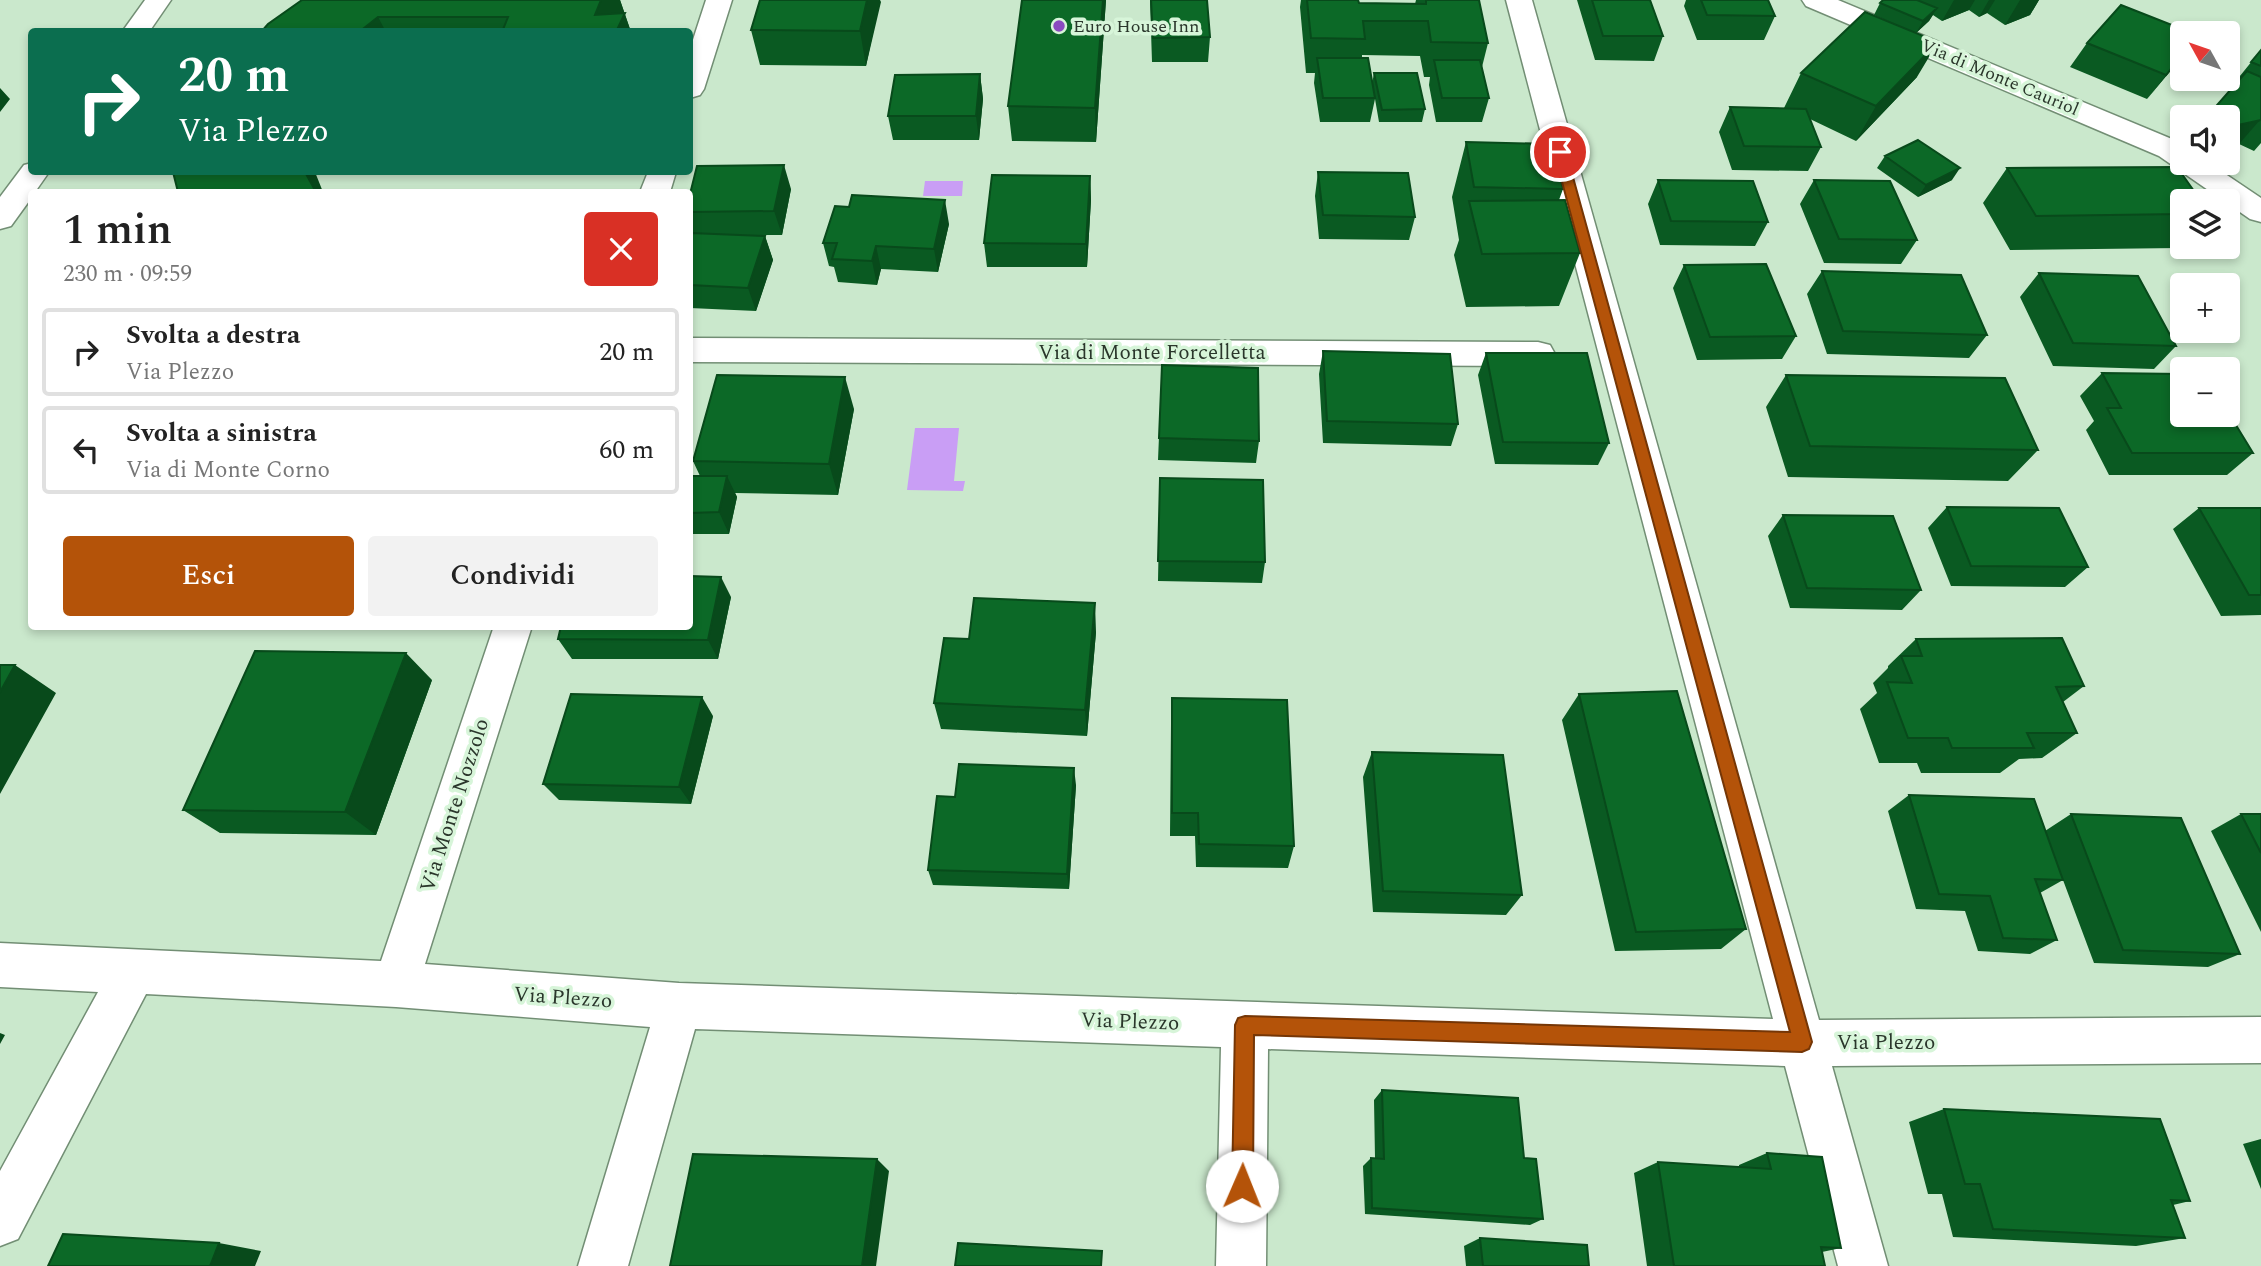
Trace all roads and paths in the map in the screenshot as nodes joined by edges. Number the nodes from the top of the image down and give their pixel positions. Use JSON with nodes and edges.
{"nodes":[{"id":1,"x":158,"y":0,"type":"edge"},
{"id":2,"x":719,"y":0,"type":"edge"},
{"id":3,"x":1519,"y":0,"type":"edge"},
{"id":4,"x":1815,"y":0,"type":"edge"},
{"id":5,"x":138,"y":28,"type":"edge"},
{"id":6,"x":693,"y":80,"type":"edge"},
{"id":7,"x":2170,"y":150,"type":"edge"},
{"id":8,"x":32,"y":175,"type":"edge"},
{"id":9,"x":2207,"y":175,"type":"edge"},
{"id":10,"x":2261,"y":212,"type":"edge"},
{"id":11,"x":0,"y":219,"type":"edge"},
{"id":12,"x":693,"y":350,"type":"edge"},
{"id":13,"x":1592,"y":354,"type":"junction"},
{"id":14,"x":512,"y":630,"type":"edge"},
{"id":15,"x":0,"y":965,"type":"edge"},
{"id":16,"x":134,"y":971,"type":"junction"},
{"id":17,"x":396,"y":984,"type":"junction"},
{"id":18,"x":679,"y":1006,"type":"junction"},
{"id":19,"x":1245,"y":1025,"type":"junction"},
{"id":20,"x":2261,"y":1040,"type":"edge"},
{"id":21,"x":1802,"y":1042,"type":"junction"},
{"id":22,"x":0,"y":1221,"type":"edge"},
{"id":23,"x":603,"y":1266,"type":"edge"},
{"id":24,"x":1241,"y":1266,"type":"edge"},
{"id":25,"x":1863,"y":1266,"type":"edge"}],
"edges":[{"from":1,"to":5,"type":"street"},
{"from":2,"to":6,"type":"street"},
{"from":3,"to":13,"type":"street"},
{"from":4,"to":7,"type":"street","name":"Via di Monte Cauriol"},
{"from":8,"to":11,"type":"street"},
{"from":9,"to":10,"type":"street"},
{"from":12,"to":13,"type":"street","name":"Via di Monte Forcelletta"},
{"from":13,"to":21,"type":"street"},
{"from":14,"to":17,"type":"street","name":"Via Monte Nozzolo"},
{"from":15,"to":16,"type":"street","name":"Via Plezzo"},
{"from":16,"to":17,"type":"street","name":"Via Plezzo"},
{"from":16,"to":22,"type":"street"},
{"from":17,"to":18,"type":"street","name":"Via Plezzo"},
{"from":18,"to":19,"type":"street","name":"Via Plezzo"},
{"from":18,"to":23,"type":"street"},
{"from":19,"to":21,"type":"street","name":"Via Plezzo"},
{"from":19,"to":24,"type":"street"},
{"from":20,"to":21,"type":"street","name":"Via Plezzo"},
{"from":21,"to":25,"type":"street"}]}
